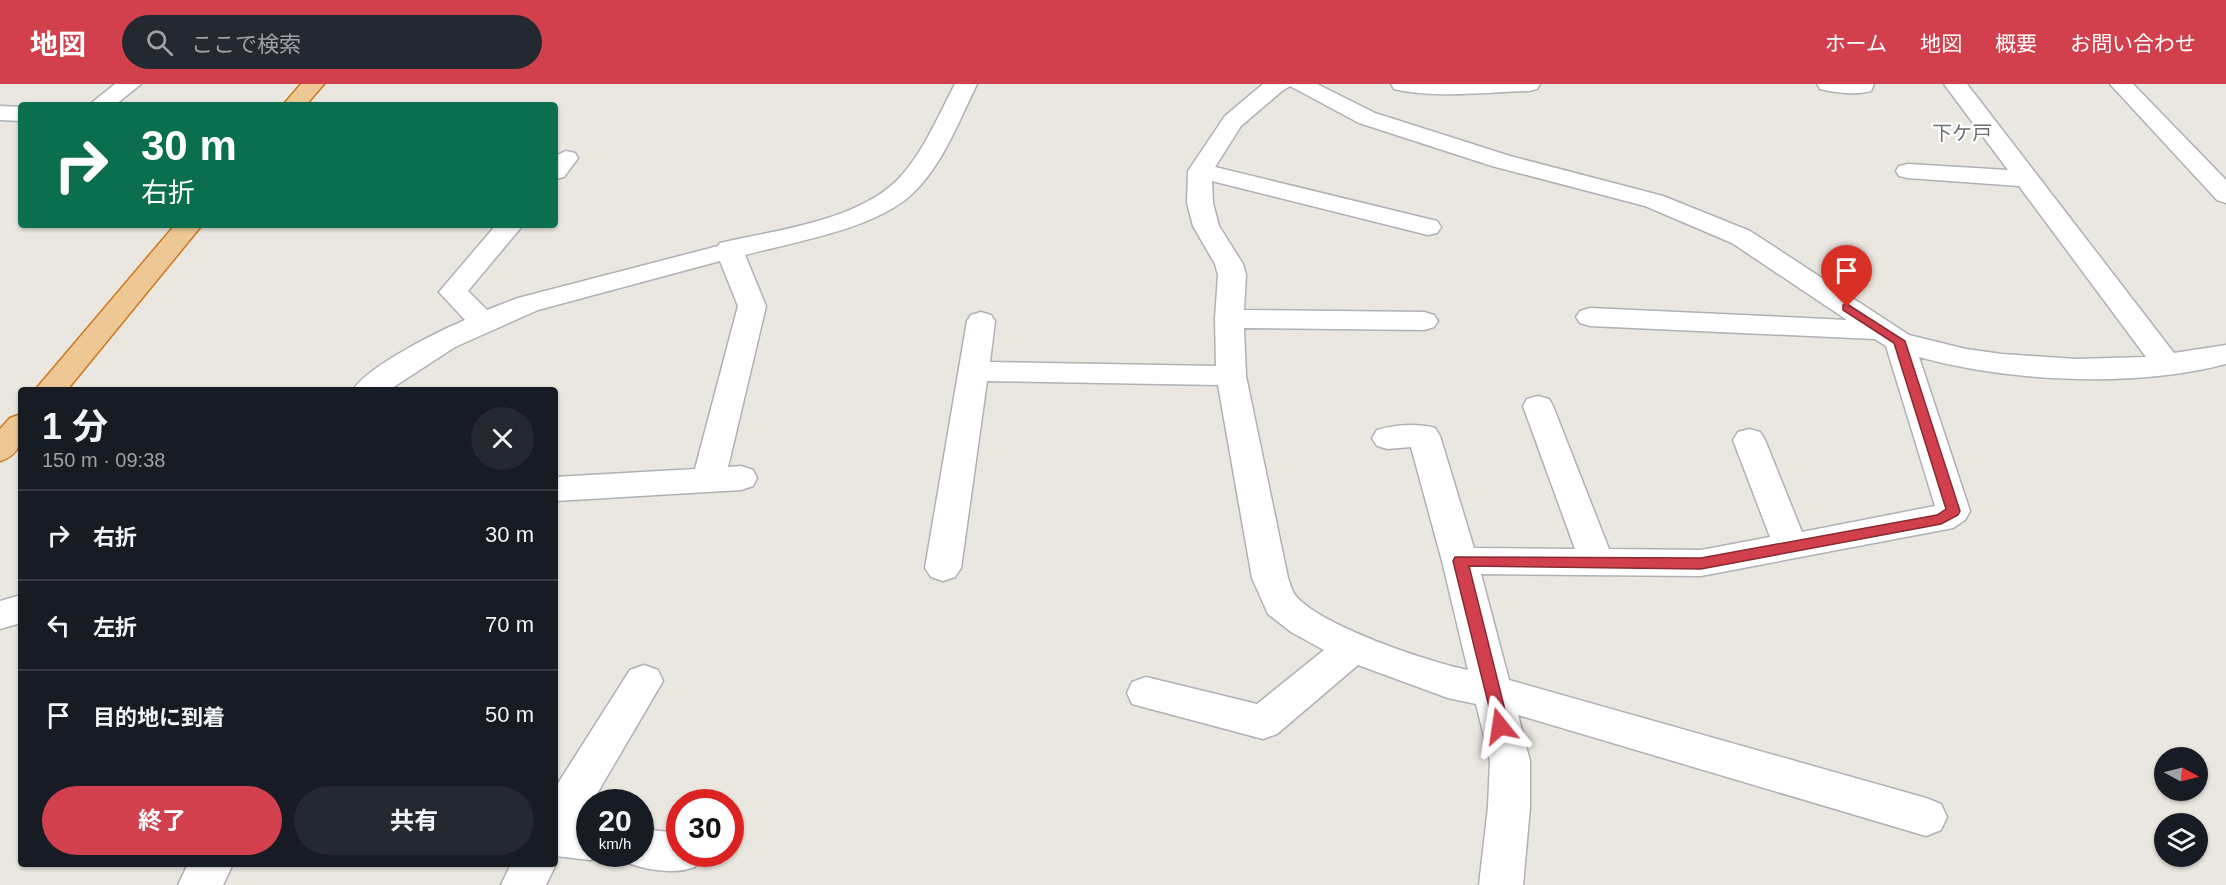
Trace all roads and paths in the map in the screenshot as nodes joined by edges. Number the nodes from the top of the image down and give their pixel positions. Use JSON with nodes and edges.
{"nodes":[{"id":1,"x":130,"y":84,"type":"edge"},
{"id":2,"x":313,"y":84,"type":"edge"},
{"id":3,"x":966,"y":84,"type":"edge"},
{"id":4,"x":1281,"y":84,"type":"edge"},
{"id":5,"x":1300,"y":84,"type":"edge"},
{"id":6,"x":1402,"y":84,"type":"edge"},
{"id":7,"x":1529,"y":84,"type":"edge"},
{"id":8,"x":1828,"y":84,"type":"edge"},
{"id":9,"x":1863,"y":84,"type":"edge"},
{"id":10,"x":1955,"y":84,"type":"edge"},
{"id":11,"x":2121,"y":84,"type":"edge"},
{"id":12,"x":104,"y":102,"type":"edge"},
{"id":13,"x":297,"y":102,"type":"edge"},
{"id":14,"x":1200,"y":171,"type":"junction"},
{"id":15,"x":1908,"y":171,"type":"dead end"},
{"id":16,"x":2027,"y":179,"type":"junction"},
{"id":17,"x":2226,"y":195,"type":"edge"},
{"id":18,"x":1428,"y":227,"type":"dead end"},
{"id":19,"x":186,"y":228,"type":"edge"},
{"id":20,"x":507,"y":228,"type":"edge"},
{"id":21,"x":729,"y":249,"type":"junction"},
{"id":22,"x":1590,"y":317,"type":"dead end"},
{"id":23,"x":1229,"y":319,"type":"junction"},
{"id":24,"x":482,"y":321,"type":"junction"},
{"id":25,"x":981,"y":321,"type":"dead end"},
{"id":26,"x":1424,"y":321,"type":"dead end"},
{"id":27,"x":1891,"y":336,"type":"junction"},
{"id":28,"x":2226,"y":354,"type":"edge"},
{"id":29,"x":2167,"y":364,"type":"junction"},
{"id":30,"x":972,"y":372,"type":"junction"},
{"id":31,"x":1231,"y":376,"type":"junction"},
{"id":32,"x":53,"y":387,"type":"edge"},
{"id":33,"x":372,"y":387,"type":"edge"},
{"id":34,"x":1538,"y":406,"type":"dead end"},
{"id":35,"x":18,"y":429,"type":"edge"},
{"id":36,"x":1388,"y":438,"type":"dead end"},
{"id":37,"x":1749,"y":440,"type":"dead end"},
{"id":38,"x":0,"y":450,"type":"edge"},
{"id":39,"x":741,"y":478,"type":"dead end"},
{"id":40,"x":710,"y":480,"type":"junction"},
{"id":41,"x":558,"y":489,"type":"edge"},
{"id":42,"x":1791,"y":546,"type":"junction"},
{"id":43,"x":1460,"y":561,"type":"junction"},
{"id":44,"x":1597,"y":562,"type":"junction"},
{"id":45,"x":943,"y":568,"type":"dead end"},
{"id":46,"x":18,"y":610,"type":"edge"},
{"id":47,"x":0,"y":615,"type":"edge"},
{"id":48,"x":1353,"y":648,"type":"junction"},
{"id":49,"x":644,"y":681,"type":"dead end"},
{"id":50,"x":1491,"y":691,"type":"junction"},
{"id":51,"x":1146,"y":693,"type":"dead end"},
{"id":52,"x":1926,"y":817,"type":"dead end"},
{"id":53,"x":558,"y":820,"type":"edge"},
{"id":54,"x":558,"y":837,"type":"edge"},
{"id":55,"x":576,"y":839,"type":"edge"},
{"id":56,"x":209,"y":867,"type":"edge"},
{"id":57,"x":532,"y":867,"type":"edge"},
{"id":58,"x":200,"y":885,"type":"edge"},
{"id":59,"x":523,"y":885,"type":"edge"},
{"id":60,"x":1501,"y":885,"type":"edge"}],
"edges":[{"from":1,"to":12,"type":"street"},
{"from":2,"to":13,"type":"highway"},
{"from":3,"to":21,"type":"street"},
{"from":4,"to":14,"type":"street"},
{"from":5,"to":27,"type":"street"},
{"from":6,"to":7,"type":"street"},
{"from":8,"to":9,"type":"street"},
{"from":10,"to":16,"type":"street"},
{"from":11,"to":17,"type":"street"},
{"from":14,"to":18,"type":"street"},
{"from":14,"to":23,"type":"street"},
{"from":15,"to":16,"type":"street"},
{"from":16,"to":29,"type":"street"},
{"from":19,"to":32,"type":"highway"},
{"from":20,"to":24,"type":"street"},
{"from":21,"to":24,"type":"street"},
{"from":21,"to":40,"type":"street"},
{"from":22,"to":27,"type":"street"},
{"from":23,"to":26,"type":"street"},
{"from":23,"to":31,"type":"street"},
{"from":24,"to":33,"type":"street"},
{"from":25,"to":30,"type":"street"},
{"from":27,"to":29,"type":"street"},
{"from":27,"to":42,"type":"street"},
{"from":28,"to":29,"type":"street"},
{"from":30,"to":31,"type":"street"},
{"from":30,"to":45,"type":"street"},
{"from":31,"to":48,"type":"street"},
{"from":34,"to":44,"type":"street"},
{"from":35,"to":38,"type":"highway"},
{"from":36,"to":43,"type":"street"},
{"from":37,"to":42,"type":"street"},
{"from":39,"to":40,"type":"street"},
{"from":40,"to":41,"type":"street"},
{"from":42,"to":44,"type":"street"},
{"from":43,"to":44,"type":"street"},
{"from":43,"to":50,"type":"street"},
{"from":46,"to":47,"type":"street"},
{"from":48,"to":50,"type":"street"},
{"from":48,"to":51,"type":"street"},
{"from":49,"to":53,"type":"street"},
{"from":50,"to":52,"type":"street"},
{"from":50,"to":60,"type":"street"},
{"from":54,"to":55,"type":"street"},
{"from":56,"to":58,"type":"street"},
{"from":57,"to":59,"type":"street"}]}
